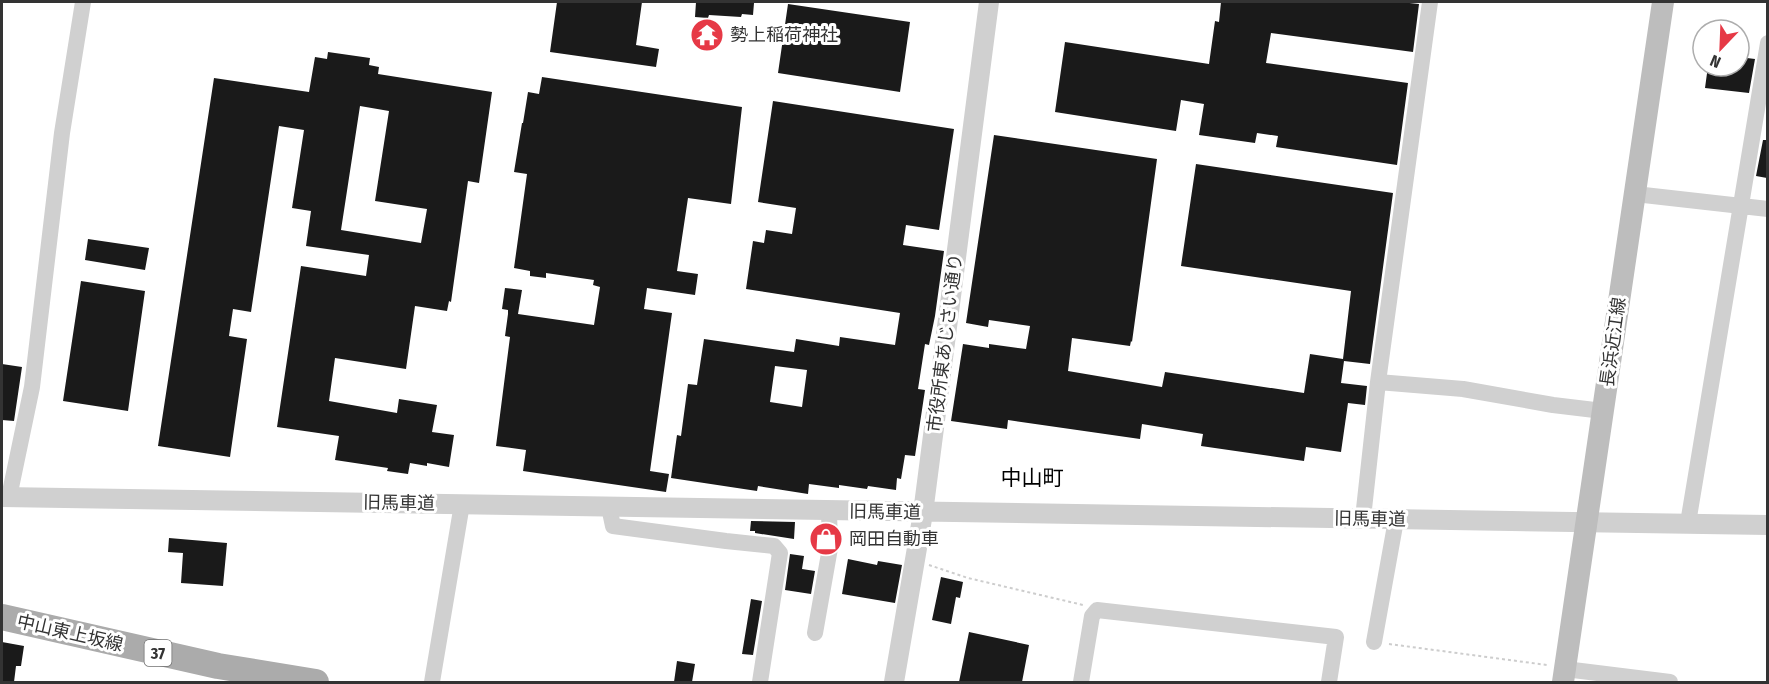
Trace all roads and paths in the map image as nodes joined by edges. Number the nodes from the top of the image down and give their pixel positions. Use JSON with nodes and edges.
{"nodes":[{"id":1,"x":83,"y":2,"type":"edge"},
{"id":2,"x":989,"y":2,"type":"edge"},
{"id":3,"x":1430,"y":2,"type":"edge"},
{"id":4,"x":1663,"y":2,"type":"edge"},
{"id":5,"x":1767,"y":42,"type":"edge"},
{"id":6,"x":1635,"y":194,"type":"junction"},
{"id":7,"x":1740,"y":205,"type":"junction"},
{"id":8,"x":1767,"y":209,"type":"edge"},
{"id":9,"x":1378,"y":382,"type":"junction"},
{"id":10,"x":1603,"y":411,"type":"junction"},
{"id":11,"x":5,"y":497,"type":"edge"},
{"id":12,"x":462,"y":504,"type":"junction"},
{"id":13,"x":609,"y":507,"type":"junction"},
{"id":14,"x":829,"y":511,"type":"junction"},
{"id":15,"x":923,"y":513,"type":"junction"},
{"id":16,"x":1363,"y":518,"type":"junction"},
{"id":17,"x":1396,"y":520,"type":"junction"},
{"id":18,"x":1587,"y":522,"type":"junction"},
{"id":19,"x":1688,"y":523,"type":"junction"},
{"id":20,"x":1767,"y":525,"type":"edge"},
{"id":21,"x":914,"y":561,"type":"junction"},
{"id":22,"x":1097,"y":610,"type":"junction"},
{"id":23,"x":2,"y":617,"type":"edge"},
{"id":24,"x":815,"y":633,"type":"dead end"},
{"id":25,"x":1374,"y":642,"type":"joint"},
{"id":26,"x":217,"y":674,"type":"edge"},
{"id":27,"x":1564,"y":676,"type":"edge"},
{"id":28,"x":316,"y":682,"type":"edge"},
{"id":29,"x":432,"y":682,"type":"edge"},
{"id":30,"x":760,"y":682,"type":"edge"},
{"id":31,"x":894,"y":682,"type":"edge"},
{"id":32,"x":1081,"y":682,"type":"edge"},
{"id":33,"x":1329,"y":682,"type":"edge"},
{"id":34,"x":1670,"y":682,"type":"edge"}],
"edges":[{"from":1,"to":11,"type":"street"},
{"from":2,"to":15,"type":"street","name":"市役所東あじさい通り"},
{"from":3,"to":9,"type":"street"},
{"from":4,"to":6,"type":"main road","name":"長浜近江線"},
{"from":5,"to":7,"type":"street"},
{"from":6,"to":7,"type":"street"},
{"from":6,"to":10,"type":"main road","name":"長浜近江線"},
{"from":7,"to":8,"type":"street"},
{"from":7,"to":19,"type":"street"},
{"from":9,"to":10,"type":"street"},
{"from":9,"to":16,"type":"street"},
{"from":10,"to":18,"type":"main road","name":"長浜近江線"},
{"from":11,"to":12,"type":"street","name":"旧馬車道"},
{"from":12,"to":13,"type":"street","name":"旧馬車道"},
{"from":12,"to":29,"type":"street"},
{"from":13,"to":14,"type":"street","name":"旧馬車道"},
{"from":13,"to":30,"type":"street"},
{"from":14,"to":15,"type":"street","name":"旧馬車道"},
{"from":14,"to":24,"type":"street"},
{"from":15,"to":16,"type":"street","name":"旧馬車道"},
{"from":15,"to":21,"type":"street","name":"市役所東あじさい通り"},
{"from":16,"to":17,"type":"street","name":"旧馬車道"},
{"from":17,"to":18,"type":"street","name":"旧馬車道"},
{"from":17,"to":25,"type":"street"},
{"from":18,"to":19,"type":"street","name":"旧馬車道"},
{"from":18,"to":27,"type":"main road","name":"長浜近江線"},
{"from":19,"to":20,"type":"street","name":"旧馬車道"},
{"from":21,"to":22,"type":"path"},
{"from":21,"to":31,"type":"street","name":"市役所東あじさい通り"},
{"from":22,"to":32,"type":"street"},
{"from":22,"to":33,"type":"street"},
{"from":23,"to":26,"type":"main road","name":"中山東上坂線","number":"37"},
{"from":25,"to":27,"type":"path"},
{"from":26,"to":28,"type":"main road","name":"中山東上坂線","number":"37"},
{"from":27,"to":34,"type":"street"}]}
